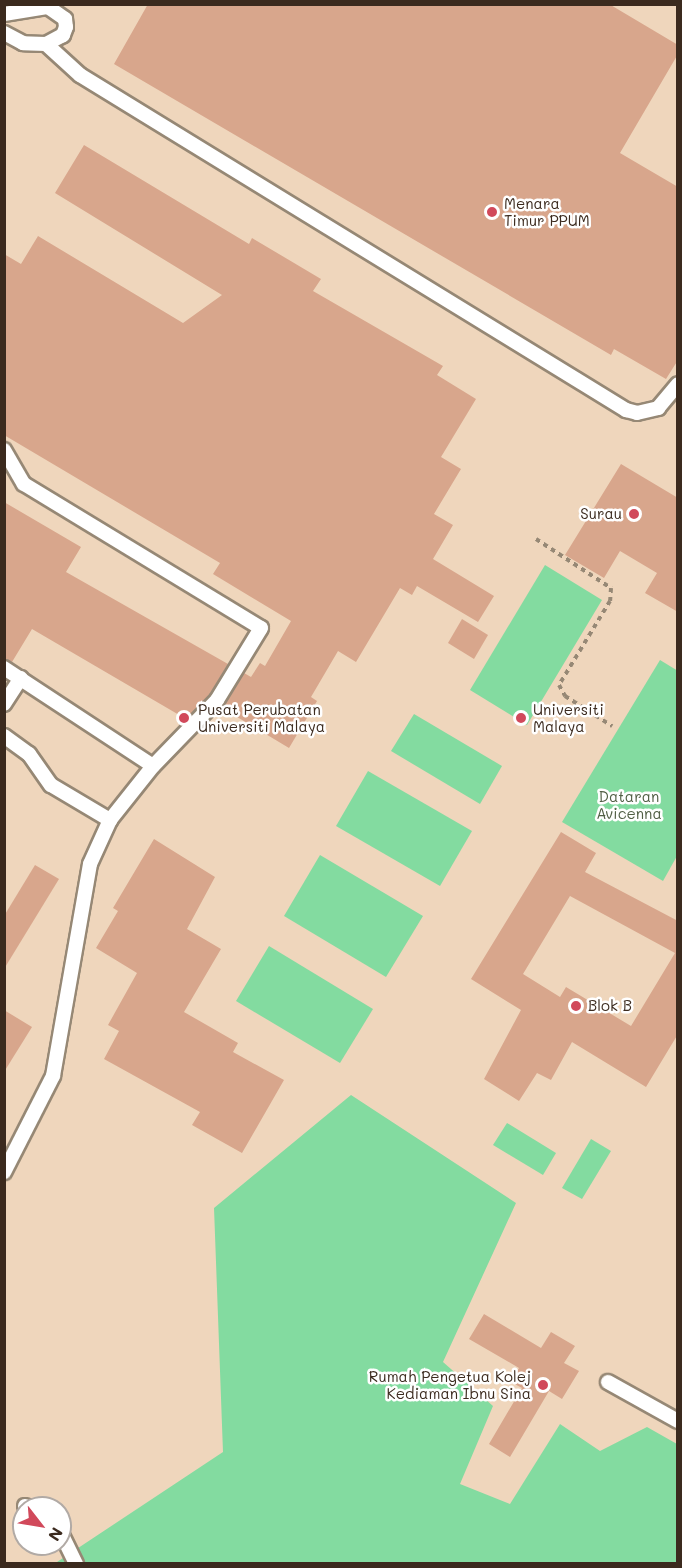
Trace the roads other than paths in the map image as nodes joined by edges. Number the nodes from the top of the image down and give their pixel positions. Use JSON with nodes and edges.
{"nodes":[{"id":1,"x":49,"y":6,"type":"edge"},
{"id":2,"x":4,"y":14,"type":"edge"},
{"id":3,"x":4,"y":33,"type":"edge"},
{"id":4,"x":46,"y":44,"type":"junction"},
{"id":5,"x":678,"y":384,"type":"edge"},
{"id":6,"x":4,"y":450,"type":"edge"},
{"id":7,"x":4,"y":668,"type":"edge"},
{"id":8,"x":21,"y":678,"type":"junction"},
{"id":9,"x":4,"y":704,"type":"edge"},
{"id":10,"x":4,"y":736,"type":"edge"},
{"id":11,"x":153,"y":766,"type":"junction"},
{"id":12,"x":110,"y":820,"type":"junction"},
{"id":13,"x":4,"y":1172,"type":"edge"},
{"id":14,"x":608,"y":1382,"type":"dead end"},
{"id":15,"x":678,"y":1421,"type":"edge"}],
"edges":[{"from":1,"to":2,"type":"lane"},
{"from":1,"to":4,"type":"lane"},
{"from":3,"to":4,"type":"lane"},
{"from":4,"to":5,"type":"lane"},
{"from":6,"to":11,"type":"lane"},
{"from":7,"to":8,"type":"lane"},
{"from":8,"to":9,"type":"lane"},
{"from":8,"to":11,"type":"lane"},
{"from":10,"to":12,"type":"lane"},
{"from":11,"to":12,"type":"lane"},
{"from":12,"to":13,"type":"lane"},
{"from":14,"to":15,"type":"lane"}]}
